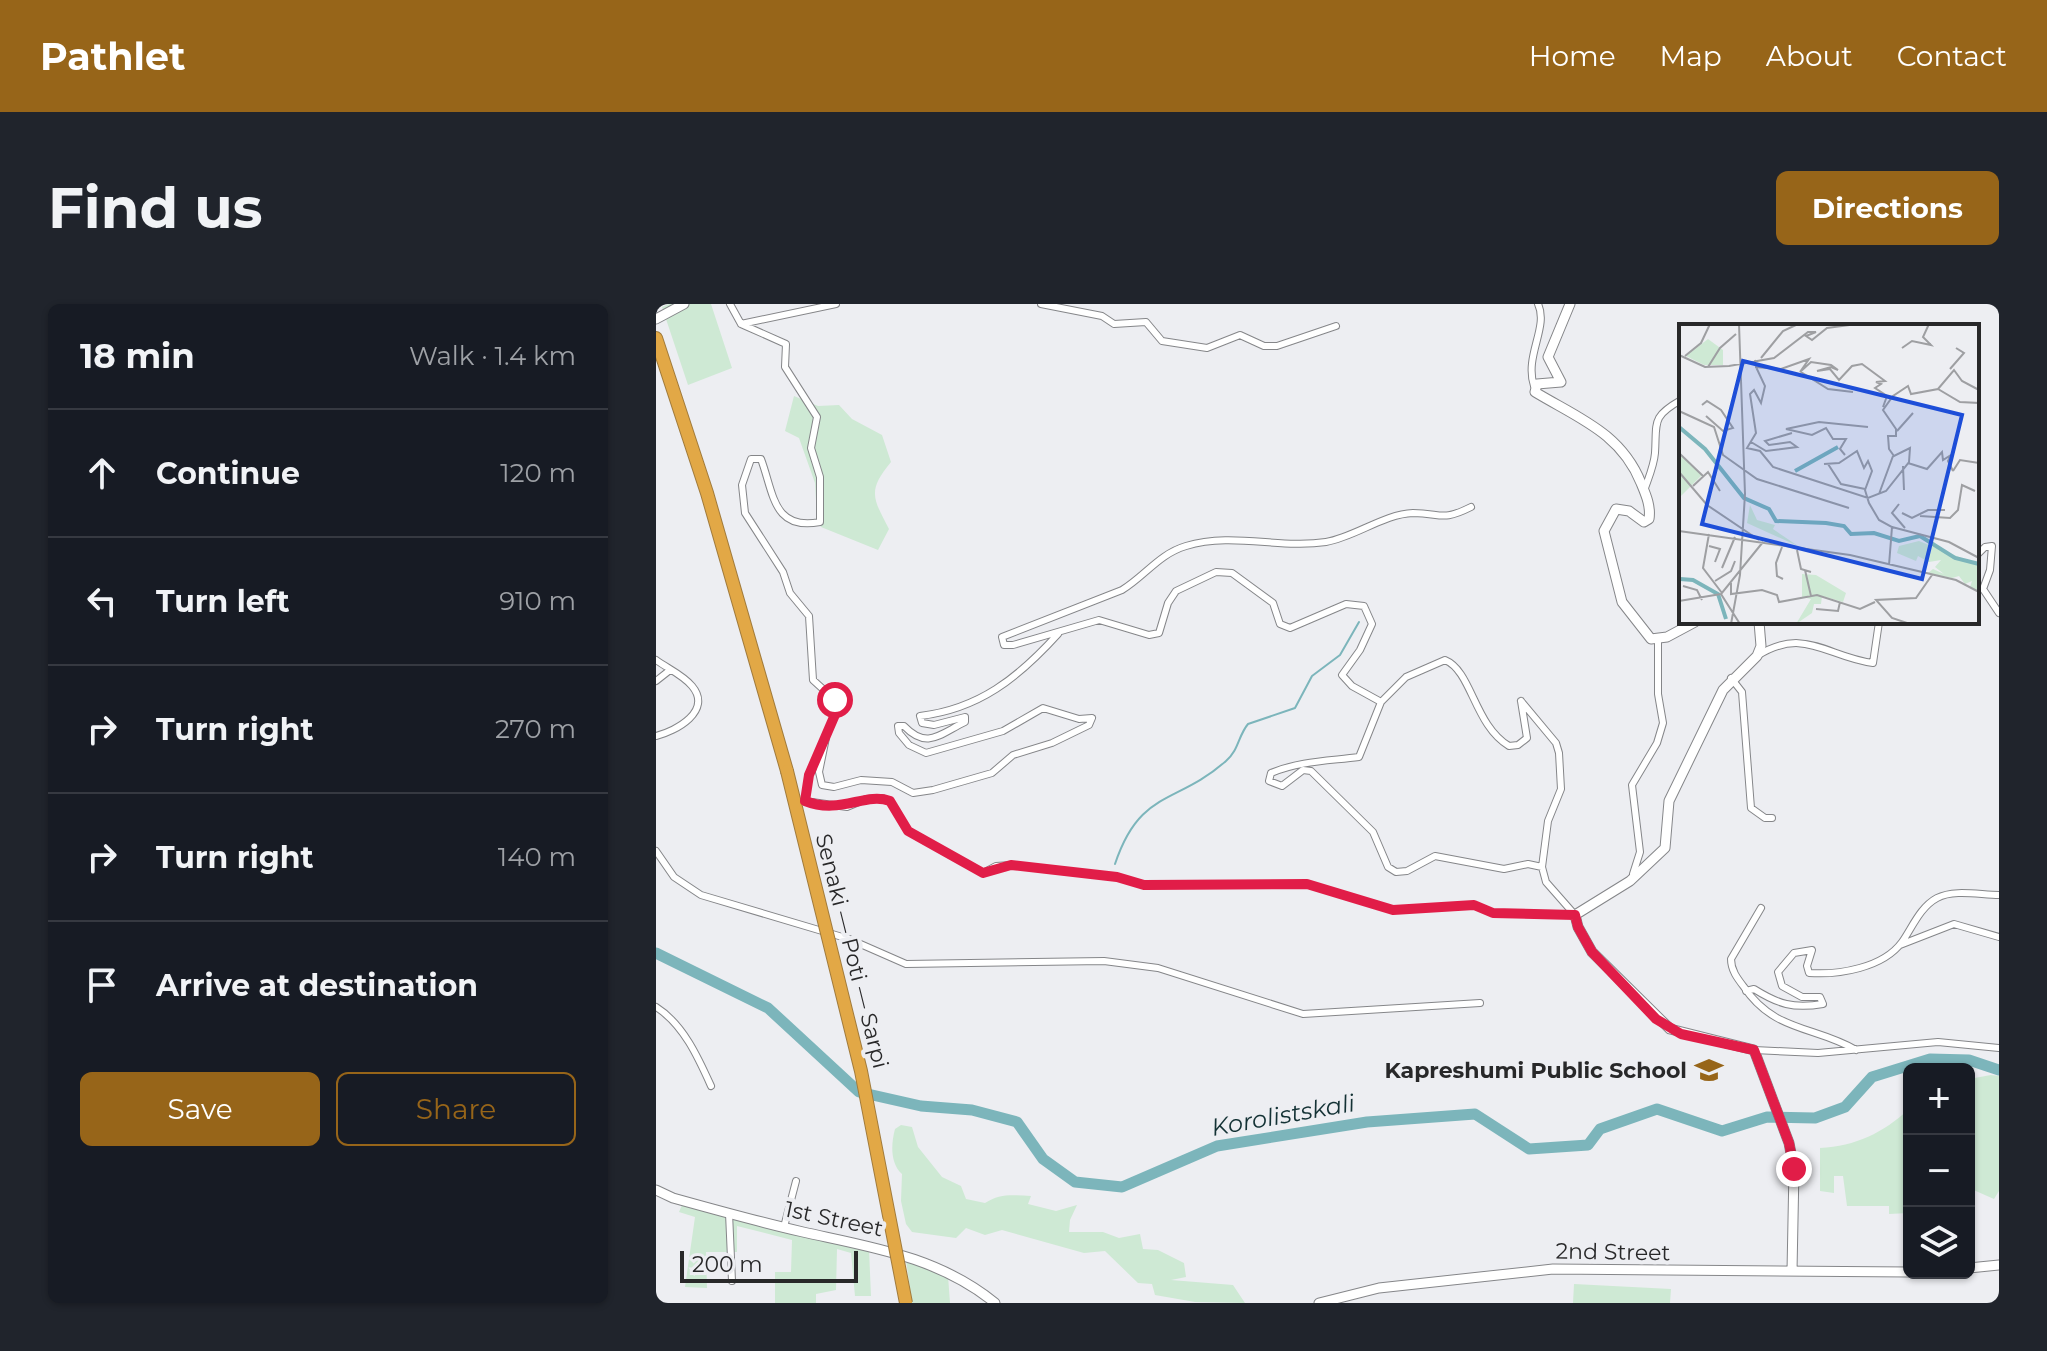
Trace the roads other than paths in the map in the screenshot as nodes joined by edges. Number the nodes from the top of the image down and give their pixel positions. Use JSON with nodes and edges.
{"nodes":[{"id":1,"x":684,"y":304,"type":"edge"},
{"id":2,"x":730,"y":304,"type":"edge"},
{"id":3,"x":836,"y":304,"type":"edge"},
{"id":4,"x":1041,"y":304,"type":"edge"},
{"id":5,"x":1538,"y":304,"type":"edge"},
{"id":6,"x":1570,"y":304,"type":"edge"},
{"id":7,"x":656,"y":319,"type":"edge"},
{"id":8,"x":741,"y":324,"type":"junction"},
{"id":9,"x":1336,"y":326,"type":"dead end"},
{"id":10,"x":656,"y":338,"type":"edge"},
{"id":11,"x":1534,"y":386,"type":"junction"},
{"id":12,"x":1679,"y":401,"type":"edge"},
{"id":13,"x":1644,"y":491,"type":"junction"},
{"id":14,"x":1471,"y":507,"type":"dead end"},
{"id":15,"x":1979,"y":553,"type":"edge"},
{"id":16,"x":1999,"y":613,"type":"edge"},
{"id":17,"x":1690,"y":624,"type":"edge"},
{"id":18,"x":1759,"y":624,"type":"edge"},
{"id":19,"x":1879,"y":624,"type":"edge"},
{"id":20,"x":1059,"y":632,"type":"junction"},
{"id":21,"x":1658,"y":638,"type":"junction"},
{"id":22,"x":1757,"y":656,"type":"junction"},
{"id":23,"x":656,"y":660,"type":"edge"},
{"id":24,"x":670,"y":670,"type":"junction"},
{"id":25,"x":1731,"y":678,"type":"junction"},
{"id":26,"x":656,"y":681,"type":"edge"},
{"id":27,"x":1381,"y":702,"type":"junction"},
{"id":28,"x":826,"y":734,"type":"junction"},
{"id":29,"x":656,"y":736,"type":"edge"},
{"id":30,"x":1772,"y":818,"type":"dead end"},
{"id":31,"x":656,"y":851,"type":"edge"},
{"id":32,"x":1542,"y":867,"type":"junction"},
{"id":33,"x":1630,"y":881,"type":"junction"},
{"id":34,"x":1999,"y":895,"type":"edge"},
{"id":35,"x":1761,"y":908,"type":"dead end"},
{"id":36,"x":1575,"y":915,"type":"junction"},
{"id":37,"x":1999,"y":937,"type":"edge"},
{"id":38,"x":1900,"y":945,"type":"junction"},
{"id":39,"x":1746,"y":991,"type":"junction"},
{"id":40,"x":1480,"y":1003,"type":"dead end"},
{"id":41,"x":656,"y":1007,"type":"edge"},
{"id":42,"x":1999,"y":1048,"type":"edge"},
{"id":43,"x":1754,"y":1050,"type":"junction"},
{"id":44,"x":1856,"y":1050,"type":"junction"},
{"id":45,"x":711,"y":1086,"type":"dead end"},
{"id":46,"x":796,"y":1181,"type":"dead end"},
{"id":47,"x":656,"y":1190,"type":"edge"},
{"id":48,"x":729,"y":1213,"type":"junction"},
{"id":49,"x":784,"y":1227,"type":"junction"},
{"id":50,"x":1999,"y":1265,"type":"edge"},
{"id":51,"x":1975,"y":1267,"type":"edge"},
{"id":52,"x":1792,"y":1271,"type":"junction"},
{"id":53,"x":1903,"y":1272,"type":"edge"},
{"id":54,"x":732,"y":1281,"type":"dead end"},
{"id":55,"x":984,"y":1298,"type":"edge"},
{"id":56,"x":906,"y":1303,"type":"edge"},
{"id":57,"x":995,"y":1303,"type":"edge"},
{"id":58,"x":1319,"y":1303,"type":"edge"}],
"edges":[{"from":1,"to":7,"type":"street"},
{"from":2,"to":8,"type":"street"},
{"from":3,"to":8,"type":"street"},
{"from":4,"to":9,"type":"street"},
{"from":5,"to":11,"type":"street"},
{"from":6,"to":11,"type":"street"},
{"from":8,"to":28,"type":"street"},
{"from":10,"to":56,"type":"highway","name":"Senaki — Poti — Sarpi","bridge":true},
{"from":11,"to":13,"type":"street"},
{"from":12,"to":13,"type":"street"},
{"from":13,"to":21,"type":"street"},
{"from":14,"to":20,"type":"street"},
{"from":15,"to":16,"type":"street"},
{"from":17,"to":21,"type":"street"},
{"from":18,"to":22,"type":"street"},
{"from":19,"to":22,"type":"street"},
{"from":20,"to":27,"type":"street"},
{"from":20,"to":28,"type":"street"},
{"from":21,"to":33,"type":"street"},
{"from":22,"to":25,"type":"street"},
{"from":23,"to":24,"type":"street"},
{"from":24,"to":26,"type":"street"},
{"from":24,"to":29,"type":"street"},
{"from":25,"to":30,"type":"street"},
{"from":25,"to":33,"type":"street"},
{"from":27,"to":32,"type":"street"},
{"from":27,"to":32,"type":"street"},
{"from":28,"to":36,"type":"street"},
{"from":31,"to":40,"type":"street"},
{"from":32,"to":36,"type":"street"},
{"from":33,"to":36,"type":"street"},
{"from":34,"to":38,"type":"street"},
{"from":35,"to":39,"type":"street"},
{"from":36,"to":43,"type":"street"},
{"from":37,"to":38,"type":"street"},
{"from":38,"to":39,"type":"street"},
{"from":39,"to":44,"type":"street"},
{"from":41,"to":45,"type":"street"},
{"from":42,"to":44,"type":"street"},
{"from":43,"to":44,"type":"street"},
{"from":43,"to":52,"type":"street"},
{"from":46,"to":49,"type":"street"},
{"from":47,"to":48,"type":"street","name":"1st Street"},
{"from":48,"to":49,"type":"street","name":"1st Street"},
{"from":48,"to":54,"type":"street"},
{"from":49,"to":55,"type":"street","name":"1st Street"},
{"from":50,"to":51,"type":"street"},
{"from":52,"to":53,"type":"street","name":"2nd Street"},
{"from":52,"to":58,"type":"street","name":"2nd Street"},
{"from":55,"to":57,"type":"street","name":"1st Street"}]}
